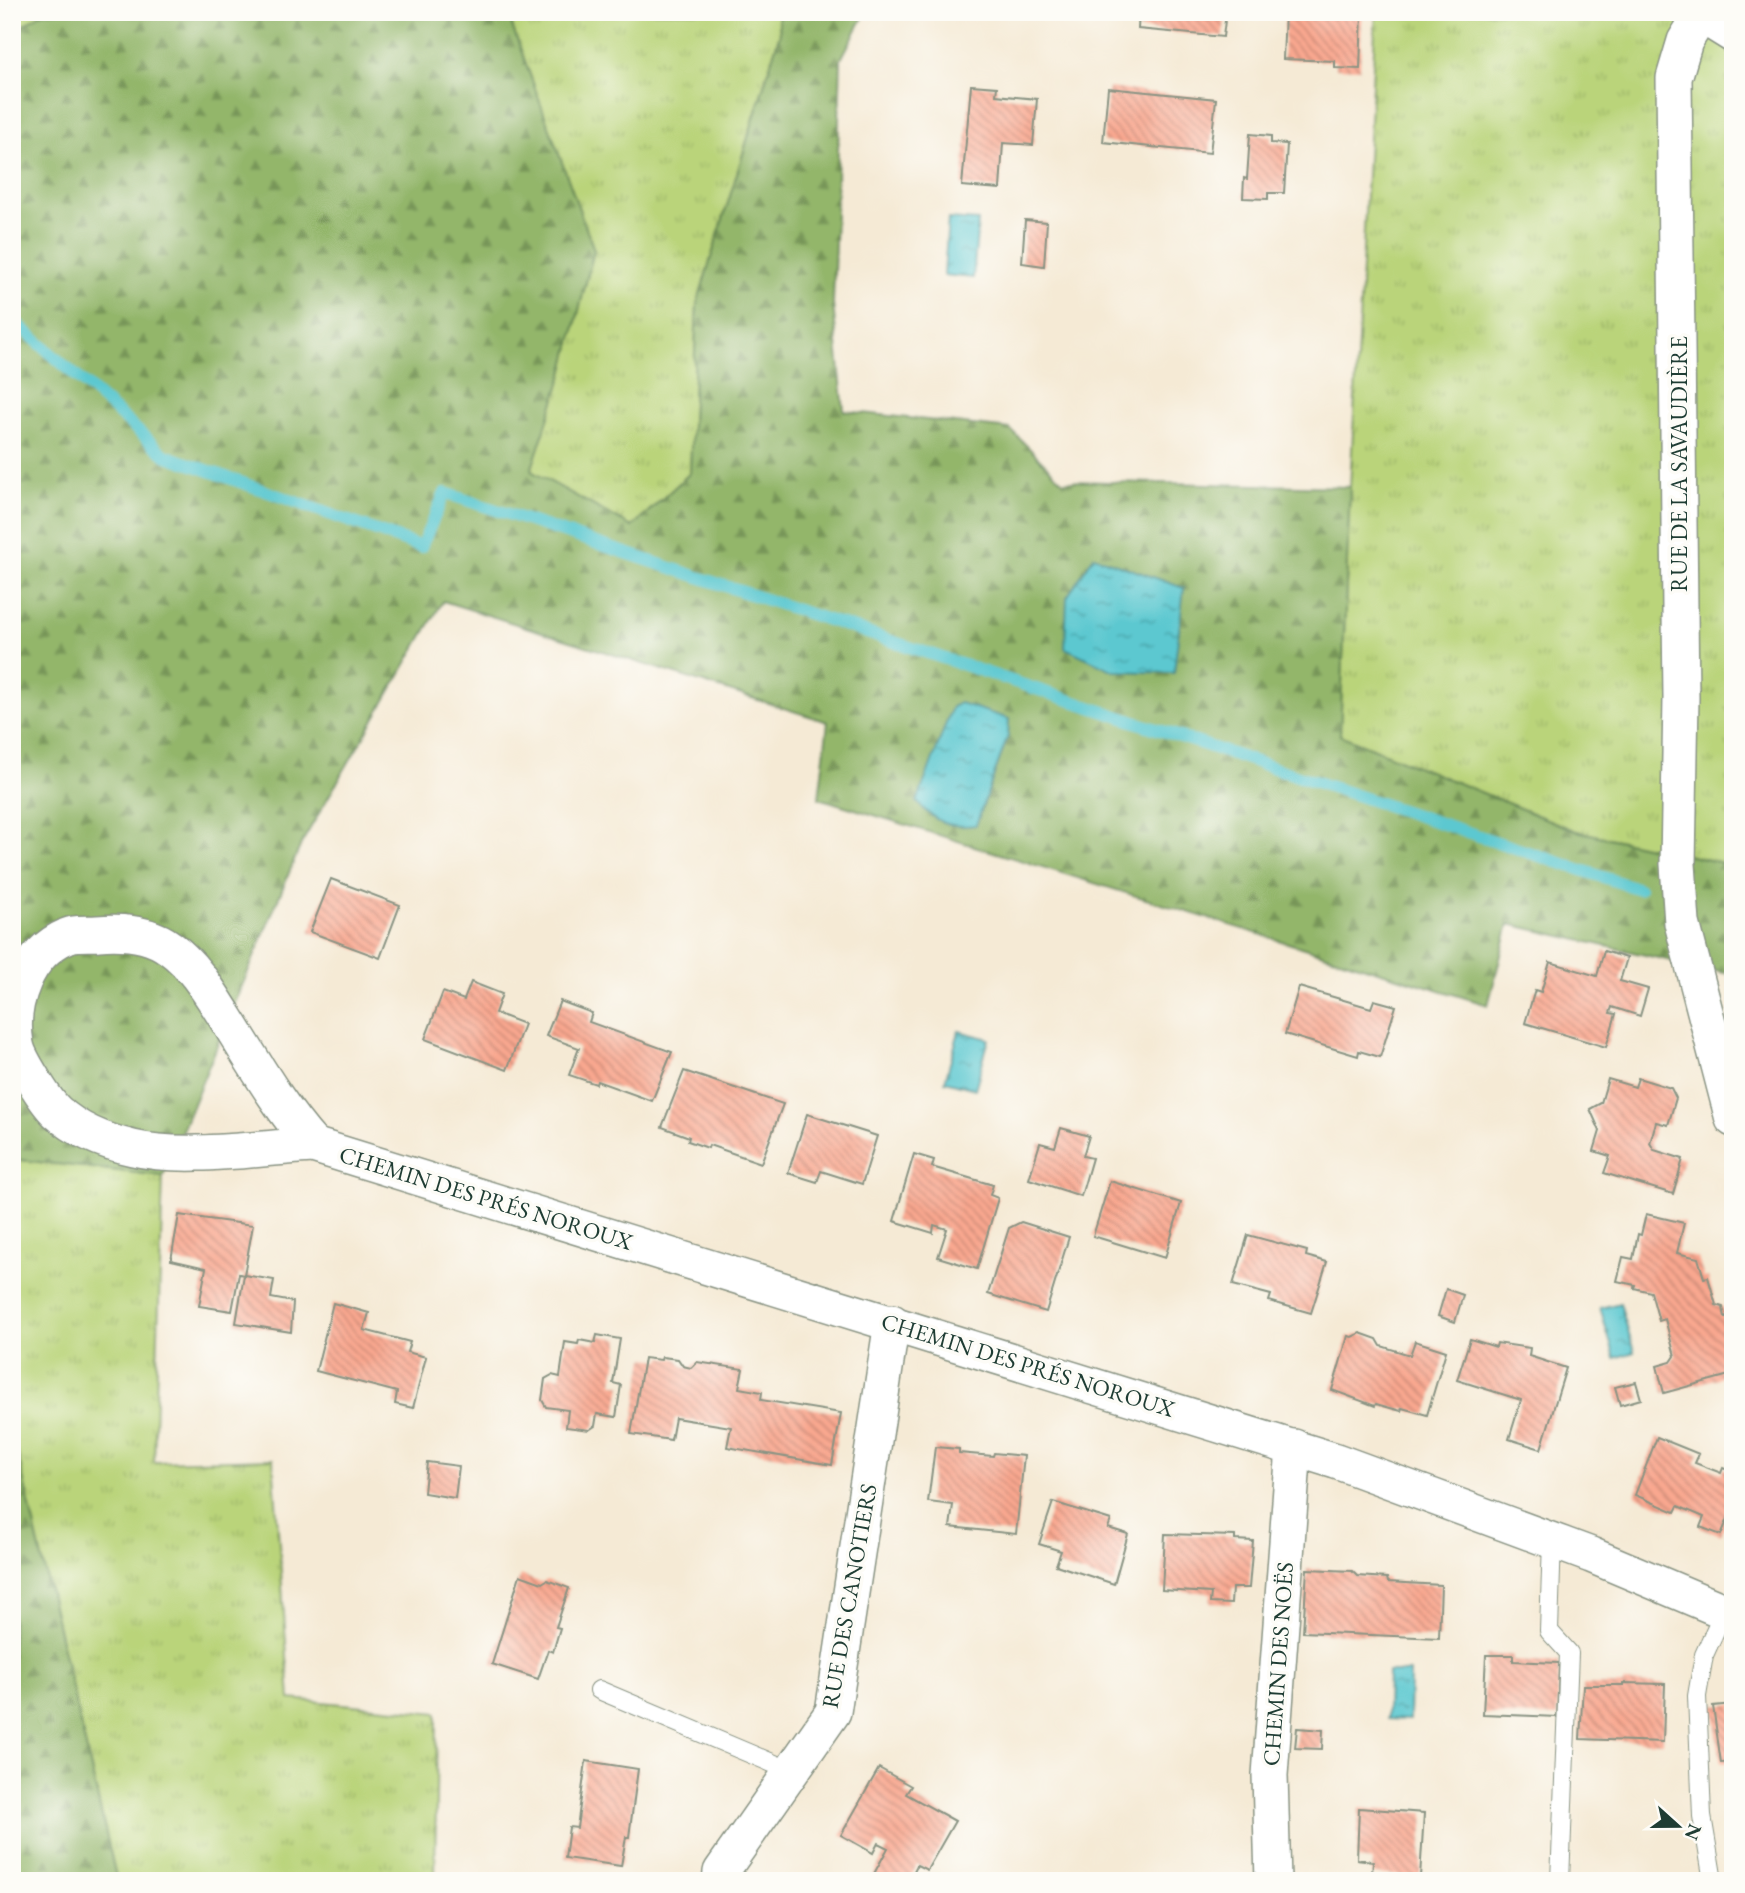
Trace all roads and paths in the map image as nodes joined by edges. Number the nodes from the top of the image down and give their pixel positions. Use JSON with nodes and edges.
{"nodes":[{"id":1,"x":1698,"y":14,"type":"edge"},
{"id":2,"x":1733,"y":35,"type":"edge"},
{"id":3,"x":1733,"y":1119,"type":"edge"},
{"id":4,"x":313,"y":1145,"type":"junction"},
{"id":5,"x":892,"y":1322,"type":"junction"},
{"id":6,"x":1294,"y":1447,"type":"junction"},
{"id":7,"x":1552,"y":1540,"type":"junction"},
{"id":8,"x":1728,"y":1613,"type":"edge"},
{"id":9,"x":599,"y":1690,"type":"dead end"},
{"id":10,"x":791,"y":1771,"type":"junction"},
{"id":11,"x":720,"y":1881,"type":"edge"},
{"id":12,"x":1273,"y":1881,"type":"edge"},
{"id":13,"x":1560,"y":1881,"type":"edge"},
{"id":14,"x":1713,"y":1881,"type":"edge"}],
"edges":[{"from":1,"to":2,"type":"street"},
{"from":1,"to":3,"type":"street","name":"RUE DE LA SAVAUDIÈRE"},
{"from":4,"to":4,"type":"street","name":"CHEMIN DES PRÉS NOROUX"},
{"from":4,"to":5,"type":"street","name":"CHEMIN DES PRÉS NOROUX"},
{"from":5,"to":6,"type":"street","name":"CHEMIN DES PRÉS NOROUX"},
{"from":5,"to":10,"type":"street","name":"RUE DES CANOTIERS"},
{"from":6,"to":7,"type":"street","name":"CHEMIN DES PRÉS NOROUX"},
{"from":6,"to":12,"type":"street","name":"CHEMIN DES NOËS"},
{"from":7,"to":8,"type":"street","name":"CHEMIN DES PRÉS NOROUX"},
{"from":7,"to":13,"type":"lane"},
{"from":8,"to":14,"type":"lane"},
{"from":9,"to":10,"type":"lane"},
{"from":10,"to":11,"type":"street","name":"RUE DES CANOTIERS"}]}
